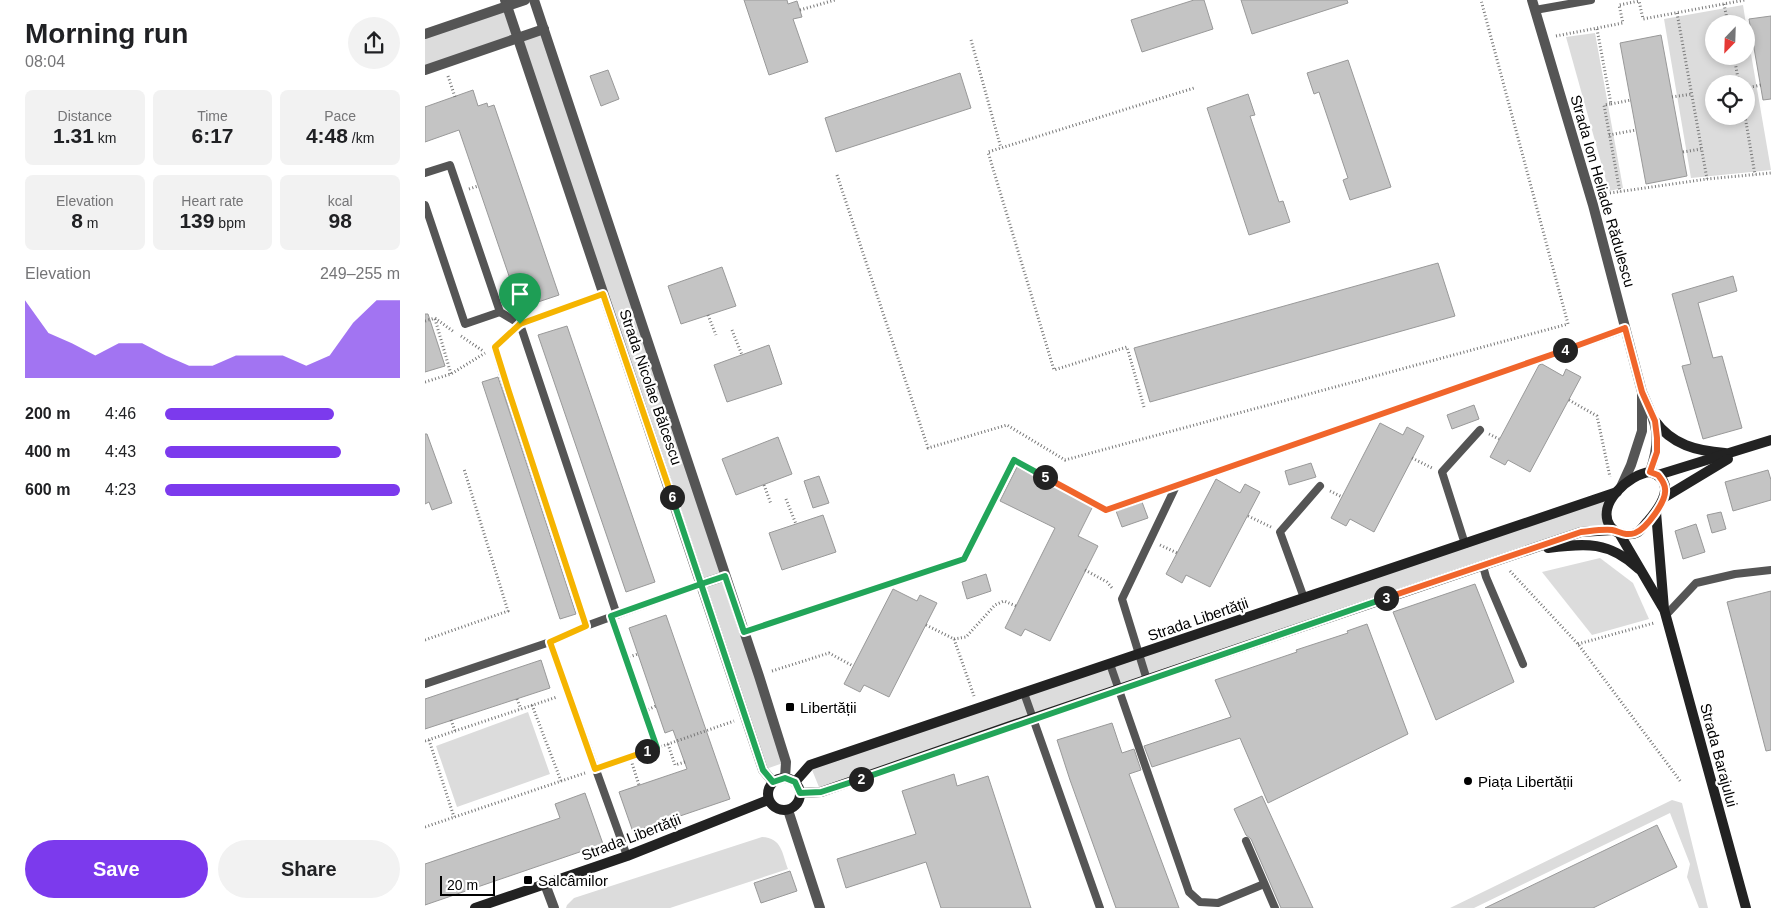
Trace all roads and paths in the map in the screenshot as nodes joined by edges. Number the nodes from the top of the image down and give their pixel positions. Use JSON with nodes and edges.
{"nodes":[{"id":1,"x":525,"y":0,"type":"edge"},
{"id":2,"x":534,"y":0,"type":"edge"},
{"id":3,"x":835,"y":0,"type":"edge"},
{"id":4,"x":1481,"y":0,"type":"edge"},
{"id":5,"x":1591,"y":0,"type":"edge"},
{"id":6,"x":1745,"y":0,"type":"edge"},
{"id":7,"x":506,"y":3,"type":"edge"},
{"id":8,"x":1725,"y":4,"type":"junction"},
{"id":9,"x":1533,"y":5,"type":"edge"},
{"id":10,"x":800,"y":10,"type":"dead end"},
{"id":11,"x":1677,"y":13,"type":"junction"},
{"id":12,"x":1727,"y":15,"type":"edge"},
{"id":13,"x":1597,"y":28,"type":"junction"},
{"id":14,"x":544,"y":29,"type":"junction"},
{"id":15,"x":425,"y":34,"type":"edge"},
{"id":16,"x":1555,"y":36,"type":"dead end"},
{"id":17,"x":517,"y":38,"type":"junction"},
{"id":18,"x":971,"y":40,"type":"dead end"},
{"id":19,"x":425,"y":70,"type":"edge"},
{"id":20,"x":447,"y":70,"type":"dead end"},
{"id":21,"x":1761,"y":85,"type":"dead end"},
{"id":22,"x":1755,"y":86,"type":"edge"},
{"id":23,"x":1194,"y":88,"type":"dead end"},
{"id":24,"x":1692,"y":94,"type":"junction"},
{"id":25,"x":455,"y":97,"type":"dead end"},
{"id":26,"x":1673,"y":98,"type":"dead end"},
{"id":27,"x":1631,"y":100,"type":"dead end"},
{"id":28,"x":1611,"y":104,"type":"junction"},
{"id":29,"x":1747,"y":125,"type":"edge"},
{"id":30,"x":1636,"y":130,"type":"dead end"},
{"id":31,"x":1609,"y":135,"type":"junction"},
{"id":32,"x":1001,"y":148,"type":"junction"},
{"id":33,"x":1701,"y":149,"type":"junction"},
{"id":34,"x":1683,"y":152,"type":"dead end"},
{"id":35,"x":425,"y":173,"type":"edge"},
{"id":36,"x":1771,"y":173,"type":"edge"},
{"id":37,"x":837,"y":175,"type":"dead end"},
{"id":38,"x":1755,"y":175,"type":"junction"},
{"id":39,"x":1707,"y":179,"type":"junction"},
{"id":40,"x":1620,"y":192,"type":"junction"},
{"id":41,"x":1602,"y":194,"type":"dead end"},
{"id":42,"x":425,"y":206,"type":"edge"},
{"id":43,"x":603,"y":294,"type":"junction"},
{"id":44,"x":499,"y":312,"type":"junction"},
{"id":45,"x":708,"y":315,"type":"dead end"},
{"id":46,"x":435,"y":318,"type":"dead end"},
{"id":47,"x":520,"y":324,"type":"junction"},
{"id":48,"x":1625,"y":328,"type":"junction"},
{"id":49,"x":732,"y":330,"type":"dead end"},
{"id":50,"x":716,"y":335,"type":"dead end"},
{"id":51,"x":495,"y":347,"type":"junction"},
{"id":52,"x":742,"y":355,"type":"dead end"},
{"id":53,"x":451,"y":374,"type":"junction"},
{"id":54,"x":425,"y":382,"type":"edge"},
{"id":55,"x":1642,"y":392,"type":"junction"},
{"id":56,"x":1569,"y":400,"type":"dead end"},
{"id":57,"x":1144,"y":407,"type":"dead end"},
{"id":58,"x":1655,"y":421,"type":"junction"},
{"id":59,"x":1480,"y":430,"type":"dead end"},
{"id":60,"x":1771,"y":440,"type":"edge"},
{"id":61,"x":1743,"y":450,"type":"junction"},
{"id":62,"x":1731,"y":454,"type":"junction"},
{"id":63,"x":1412,"y":458,"type":"dead end"},
{"id":64,"x":464,"y":469,"type":"dead end"},
{"id":65,"x":1609,"y":471,"type":"dead end"},
{"id":66,"x":1442,"y":472,"type":"junction"},
{"id":67,"x":1654,"y":474,"type":"junction"},
{"id":68,"x":764,"y":485,"type":"dead end"},
{"id":69,"x":1176,"y":486,"type":"junction"},
{"id":70,"x":1320,"y":486,"type":"dead end"},
{"id":71,"x":1619,"y":490,"type":"junction"},
{"id":72,"x":1665,"y":497,"type":"junction"},
{"id":73,"x":786,"y":499,"type":"dead end"},
{"id":74,"x":771,"y":504,"type":"dead end"},
{"id":75,"x":989,"y":510,"type":"joint"},
{"id":76,"x":1656,"y":512,"type":"junction"},
{"id":77,"x":1248,"y":516,"type":"dead end"},
{"id":78,"x":796,"y":524,"type":"dead end"},
{"id":79,"x":1280,"y":532,"type":"junction"},
{"id":80,"x":1616,"y":532,"type":"junction"},
{"id":81,"x":1150,"y":540,"type":"junction"},
{"id":82,"x":1465,"y":544,"type":"junction"},
{"id":83,"x":1525,"y":551,"type":"junction"},
{"id":84,"x":1177,"y":553,"type":"dead end"},
{"id":85,"x":1483,"y":566,"type":"junction"},
{"id":86,"x":1639,"y":569,"type":"junction"},
{"id":87,"x":1085,"y":570,"type":"dead end"},
{"id":88,"x":1771,"y":570,"type":"edge"},
{"id":89,"x":1510,"y":571,"type":"dead end"},
{"id":90,"x":725,"y":576,"type":"junction"},
{"id":91,"x":701,"y":584,"type":"junction"},
{"id":92,"x":1304,"y":598,"type":"junction"},
{"id":93,"x":1122,"y":599,"type":"junction"},
{"id":94,"x":1016,"y":606,"type":"dead end"},
{"id":95,"x":1665,"y":612,"type":"junction"},
{"id":96,"x":614,"y":616,"type":"junction"},
{"id":97,"x":1655,"y":623,"type":"dead end"},
{"id":98,"x":926,"y":625,"type":"dead end"},
{"id":99,"x":586,"y":626,"type":"junction"},
{"id":100,"x":744,"y":632,"type":"junction"},
{"id":101,"x":425,"y":640,"type":"edge"},
{"id":102,"x":954,"y":640,"type":"junction"},
{"id":103,"x":550,"y":642,"type":"junction"},
{"id":104,"x":1578,"y":644,"type":"junction"},
{"id":105,"x":638,"y":654,"type":"dead end"},
{"id":106,"x":1139,"y":654,"type":"junction"},
{"id":107,"x":626,"y":658,"type":"junction"},
{"id":108,"x":1110,"y":664,"type":"junction"},
{"id":109,"x":1523,"y":664,"type":"dead end"},
{"id":110,"x":853,"y":666,"type":"dead end"},
{"id":111,"x":769,"y":673,"type":"dead end"},
{"id":112,"x":1147,"y":680,"type":"junction"},
{"id":113,"x":425,"y":684,"type":"edge"},
{"id":114,"x":1119,"y":689,"type":"junction"},
{"id":115,"x":568,"y":693,"type":"junction"},
{"id":116,"x":1024,"y":693,"type":"junction"},
{"id":117,"x":974,"y":696,"type":"dead end"},
{"id":118,"x":517,"y":698,"type":"dead end"},
{"id":119,"x":532,"y":705,"type":"junction"},
{"id":120,"x":656,"y":706,"type":"dead end"},
{"id":121,"x":521,"y":709,"type":"junction"},
{"id":122,"x":645,"y":711,"type":"junction"},
{"id":123,"x":1033,"y":719,"type":"junction"},
{"id":124,"x":451,"y":720,"type":"dead end"},
{"id":125,"x":737,"y":720,"type":"dead end"},
{"id":126,"x":455,"y":731,"type":"junction"},
{"id":127,"x":427,"y":741,"type":"edge"},
{"id":128,"x":669,"y":744,"type":"junction"},
{"id":129,"x":657,"y":748,"type":"junction"},
{"id":130,"x":630,"y":757,"type":"junction"},
{"id":131,"x":685,"y":762,"type":"dead end"},
{"id":132,"x":595,"y":769,"type":"junction"},
{"id":133,"x":790,"y":780,"type":"junction"},
{"id":134,"x":561,"y":781,"type":"junction"},
{"id":135,"x":773,"y":782,"type":"junction"},
{"id":136,"x":1681,"y":782,"type":"dead end"},
{"id":137,"x":639,"y":785,"type":"dead end"},
{"id":138,"x":800,"y":793,"type":"junction"},
{"id":139,"x":768,"y":800,"type":"junction"},
{"id":140,"x":789,"y":810,"type":"junction"},
{"id":141,"x":454,"y":817,"type":"junction"},
{"id":142,"x":425,"y":827,"type":"edge"},
{"id":143,"x":1245,"y":841,"type":"dead end"},
{"id":144,"x":627,"y":856,"type":"junction"},
{"id":145,"x":545,"y":884,"type":"junction"},
{"id":146,"x":1264,"y":884,"type":"junction"},
{"id":147,"x":475,"y":908,"type":"edge"},
{"id":148,"x":554,"y":908,"type":"edge"},
{"id":149,"x":820,"y":908,"type":"edge"},
{"id":150,"x":1100,"y":908,"type":"edge"},
{"id":151,"x":1275,"y":908,"type":"edge"},
{"id":152,"x":1746,"y":908,"type":"edge"}],
"edges":[{"from":1,"to":7,"type":"street"},
{"from":2,"to":14,"type":"street","name":"Strada Nicolae Bălcescu"},
{"from":3,"to":10,"type":"path"},
{"from":4,"to":37,"type":"path"},
{"from":5,"to":9,"type":"lane"},
{"from":6,"to":8,"type":"path"},
{"from":7,"to":15,"type":"street"},
{"from":7,"to":17,"type":"street","name":"Strada Nicolae Bălcescu"},
{"from":8,"to":11,"type":"path"},
{"from":8,"to":12,"type":"path"},
{"from":9,"to":48,"type":"street","name":"Strada Ion Heliade Rădulescu"},
{"from":11,"to":13,"type":"path"},
{"from":11,"to":24,"type":"path"},
{"from":13,"to":16,"type":"path"},
{"from":13,"to":28,"type":"path"},
{"from":14,"to":17,"type":"street"},
{"from":14,"to":90,"type":"street","name":"Strada Nicolae Bălcescu"},
{"from":17,"to":19,"type":"street"},
{"from":17,"to":43,"type":"street","name":"Strada Nicolae Bălcescu"},
{"from":18,"to":32,"type":"path"},
{"from":20,"to":25,"type":"path"},
{"from":21,"to":22,"type":"path"},
{"from":23,"to":32,"type":"path"},
{"from":24,"to":26,"type":"path"},
{"from":24,"to":33,"type":"path"},
{"from":27,"to":28,"type":"path"},
{"from":28,"to":31,"type":"path"},
{"from":29,"to":38,"type":"path"},
{"from":30,"to":31,"type":"path"},
{"from":31,"to":40,"type":"path"},
{"from":32,"to":57,"type":"path"},
{"from":33,"to":34,"type":"path"},
{"from":33,"to":39,"type":"path"},
{"from":35,"to":44,"type":"lane"},
{"from":36,"to":38,"type":"path"},
{"from":38,"to":39,"type":"path"},
{"from":39,"to":40,"type":"path"},
{"from":40,"to":41,"type":"path"},
{"from":42,"to":44,"type":"lane"},
{"from":43,"to":47,"type":"lane"},
{"from":43,"to":91,"type":"street","name":"Strada Nicolae Bălcescu"},
{"from":44,"to":47,"type":"lane"},
{"from":45,"to":50,"type":"path"},
{"from":46,"to":53,"type":"path"},
{"from":47,"to":51,"type":"lane"},
{"from":47,"to":96,"type":"lane"},
{"from":48,"to":55,"type":"street","name":"Strada Ion Heliade Rădulescu"},
{"from":48,"to":69,"type":"lane"},
{"from":49,"to":52,"type":"path"},
{"from":51,"to":53,"type":"path"},
{"from":51,"to":99,"type":"lane"},
{"from":53,"to":54,"type":"path"},
{"from":55,"to":58,"type":"street","name":"Strada Ion Heliade Rădulescu"},
{"from":55,"to":71,"type":"street","name":"Strada Ion Heliade Rădulescu"},
{"from":56,"to":65,"type":"path"},
{"from":58,"to":62,"type":"main road"},
{"from":58,"to":67,"type":"street","name":"Strada Ion Heliade Rădulescu"},
{"from":59,"to":66,"type":"lane"},
{"from":60,"to":61,"type":"main road"},
{"from":61,"to":62,"type":"main road"},
{"from":61,"to":72,"type":"main road"},
{"from":62,"to":67,"type":"main road"},
{"from":63,"to":66,"type":"path"},
{"from":64,"to":101,"type":"path"},
{"from":66,"to":82,"type":"lane"},
{"from":67,"to":71,"type":"main road"},
{"from":67,"to":72,"type":"main road"},
{"from":68,"to":74,"type":"path"},
{"from":69,"to":75,"type":"path"},
{"from":69,"to":81,"type":"lane"},
{"from":70,"to":79,"type":"lane"},
{"from":71,"to":80,"type":"main road"},
{"from":71,"to":82,"type":"main road","name":"Strada Libertății"},
{"from":72,"to":76,"type":"main road"},
{"from":73,"to":78,"type":"path"},
{"from":75,"to":100,"type":"lane"},
{"from":76,"to":80,"type":"main road"},
{"from":76,"to":95,"type":"main road","name":"Strada Barajului"},
{"from":77,"to":79,"type":"path"},
{"from":79,"to":92,"type":"lane"},
{"from":80,"to":83,"type":"main road"},
{"from":80,"to":86,"type":"main road","name":"Strada Barajului"},
{"from":81,"to":84,"type":"path"},
{"from":81,"to":93,"type":"lane"},
{"from":82,"to":92,"type":"main road","name":"Strada Libertății"},
{"from":83,"to":85,"type":"main road"},
{"from":83,"to":86,"type":"main road"},
{"from":85,"to":109,"type":"lane"},
{"from":85,"to":112,"type":"main road"},
{"from":86,"to":95,"type":"main road","name":"Strada Barajului"},
{"from":87,"to":93,"type":"path"},
{"from":88,"to":95,"type":"lane"},
{"from":89,"to":104,"type":"path"},
{"from":90,"to":91,"type":"street"},
{"from":90,"to":100,"type":"street","name":"Strada Nicolae Bălcescu"},
{"from":91,"to":96,"type":"lane"},
{"from":91,"to":135,"type":"street","name":"Strada Nicolae Bălcescu"},
{"from":92,"to":106,"type":"main road","name":"Strada Libertății"},
{"from":93,"to":106,"type":"lane"},
{"from":94,"to":102,"type":"path"},
{"from":95,"to":152,"type":"main road","name":"Strada Barajului"},
{"from":96,"to":99,"type":"lane"},
{"from":96,"to":107,"type":"path"},
{"from":97,"to":104,"type":"path"},
{"from":98,"to":102,"type":"path"},
{"from":99,"to":103,"type":"lane"},
{"from":100,"to":133,"type":"street","name":"Strada Nicolae Bălcescu"},
{"from":102,"to":117,"type":"path"},
{"from":103,"to":113,"type":"lane"},
{"from":103,"to":115,"type":"lane"},
{"from":104,"to":136,"type":"path"},
{"from":105,"to":107,"type":"path"},
{"from":106,"to":108,"type":"main road","name":"Strada Libertății"},
{"from":106,"to":112,"type":"lane"},
{"from":107,"to":122,"type":"path"},
{"from":108,"to":114,"type":"lane"},
{"from":108,"to":116,"type":"main road","name":"Strada Libertății"},
{"from":110,"to":111,"type":"path"},
{"from":112,"to":114,"type":"main road"},
{"from":114,"to":123,"type":"main road"},
{"from":114,"to":146,"type":"lane"},
{"from":115,"to":119,"type":"path"},
{"from":115,"to":132,"type":"lane"},
{"from":116,"to":123,"type":"lane"},
{"from":116,"to":133,"type":"main road","name":"Strada Libertății"},
{"from":118,"to":121,"type":"path"},
{"from":119,"to":121,"type":"path"},
{"from":119,"to":134,"type":"path"},
{"from":120,"to":122,"type":"path"},
{"from":121,"to":126,"type":"path"},
{"from":122,"to":129,"type":"path"},
{"from":123,"to":138,"type":"main road"},
{"from":123,"to":150,"type":"lane"},
{"from":124,"to":126,"type":"path"},
{"from":125,"to":128,"type":"path"},
{"from":126,"to":127,"type":"path"},
{"from":127,"to":141,"type":"path"},
{"from":128,"to":129,"type":"path"},
{"from":128,"to":131,"type":"path"},
{"from":129,"to":130,"type":"path"},
{"from":130,"to":132,"type":"path"},
{"from":130,"to":137,"type":"path"},
{"from":132,"to":134,"type":"path"},
{"from":132,"to":144,"type":"lane"},
{"from":133,"to":135,"type":"main road"},
{"from":133,"to":138,"type":"main road"},
{"from":134,"to":141,"type":"path"},
{"from":135,"to":139,"type":"main road"},
{"from":138,"to":140,"type":"main road"},
{"from":139,"to":140,"type":"main road"},
{"from":139,"to":144,"type":"main road","name":"Strada Libertății"},
{"from":140,"to":149,"type":"street"},
{"from":141,"to":142,"type":"path"},
{"from":143,"to":146,"type":"lane"},
{"from":144,"to":145,"type":"main road","name":"Strada Libertății"},
{"from":145,"to":147,"type":"main road","name":"Strada Libertății"},
{"from":145,"to":148,"type":"street"},
{"from":146,"to":151,"type":"lane"}]}
